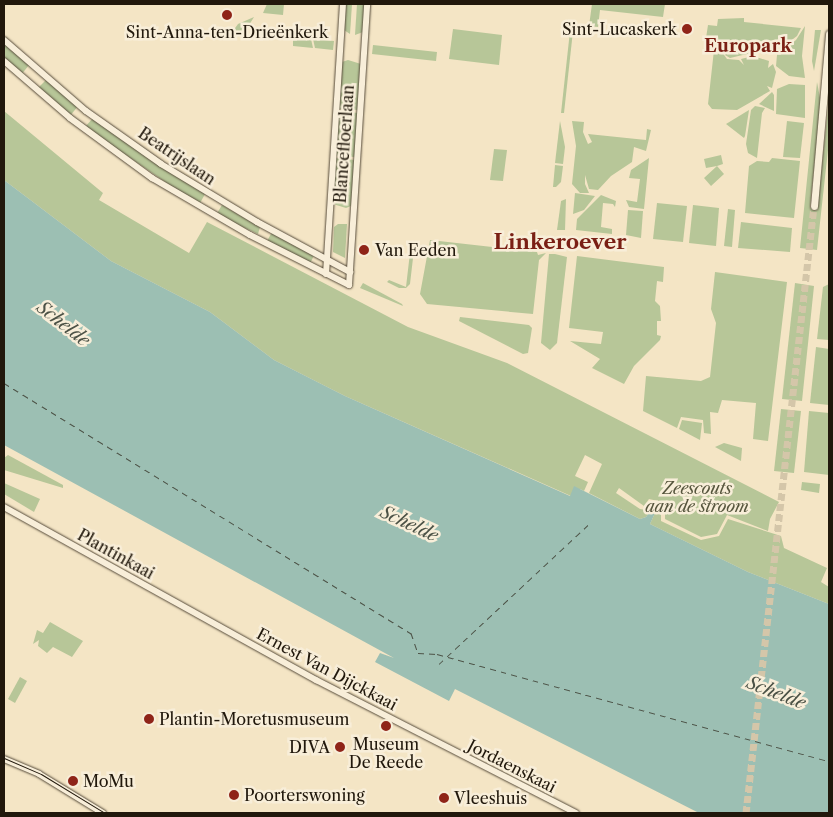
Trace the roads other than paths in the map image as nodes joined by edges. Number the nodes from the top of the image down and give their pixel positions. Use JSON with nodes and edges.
{"nodes":[{"id":1,"x":343,"y":4,"type":"edge"},
{"id":2,"x":367,"y":4,"type":"edge"},
{"id":3,"x":829,"y":34,"type":"edge"},
{"id":4,"x":4,"y":40,"type":"edge"},
{"id":5,"x":4,"y":61,"type":"edge"},
{"id":6,"x":829,"y":83,"type":"edge"},
{"id":7,"x":826,"y":96,"type":"junction"},
{"id":8,"x":814,"y":206,"type":"tunnel mouth"},
{"id":9,"x":327,"y":259,"type":"junction"},
{"id":10,"x":350,"y":272,"type":"junction"},
{"id":11,"x":326,"y":274,"type":"junction"},
{"id":12,"x":349,"y":285,"type":"joint"},
{"id":13,"x":4,"y":506,"type":"edge"},
{"id":14,"x":205,"y":619,"type":"joint"},
{"id":15,"x":436,"y":742,"type":"joint"},
{"id":16,"x":4,"y":759,"type":"edge"},
{"id":17,"x":103,"y":813,"type":"edge"},
{"id":18,"x":576,"y":813,"type":"edge"}],
"edges":[{"from":1,"to":9,"type":"street","name":"Blancefloerlaan"},
{"from":2,"to":10,"type":"street","name":"Blancefloerlaan"},
{"from":3,"to":7,"type":"main road"},
{"from":4,"to":9,"type":"street","name":"Beatrijslaan"},
{"from":5,"to":11,"type":"street","name":"Beatrijslaan"},
{"from":6,"to":7,"type":"main road"},
{"from":7,"to":8,"type":"main road"},
{"from":9,"to":10,"type":"street","name":"Beatrijslaan"},
{"from":9,"to":11,"type":"street","name":"Blancefloerlaan"},
{"from":10,"to":12,"type":"street","name":"Blancefloerlaan"},
{"from":11,"to":12,"type":"street","name":"Beatrijslaan"},
{"from":13,"to":14,"type":"street","name":"Plantinkaai"},
{"from":14,"to":15,"type":"street","name":"Ernest Van Dijckkaai"},
{"from":15,"to":18,"type":"street","name":"Jordaenskaai"},
{"from":16,"to":17,"type":"street"}]}
